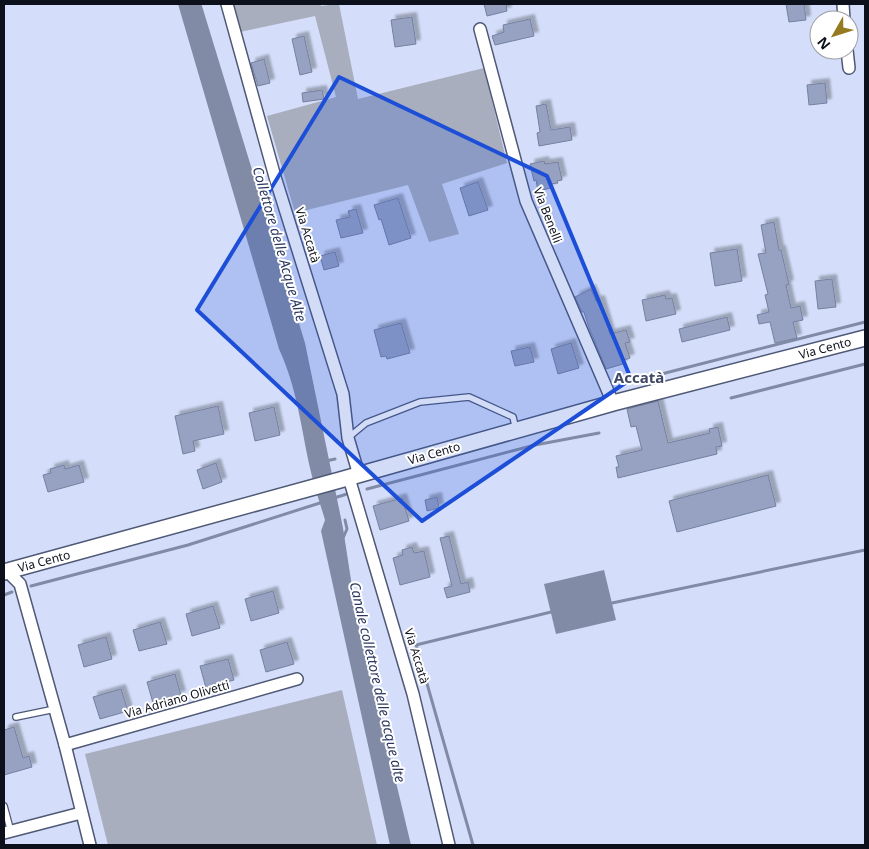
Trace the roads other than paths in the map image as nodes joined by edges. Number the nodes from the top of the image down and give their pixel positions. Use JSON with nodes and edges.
{"nodes":[{"id":1,"x":227,"y":4,"type":"edge"},
{"id":2,"x":480,"y":29,"type":"dead end"},
{"id":3,"x":849,"y":60,"type":"edge"},
{"id":4,"x":849,"y":68,"type":"dead end"},
{"id":5,"x":865,"y":338,"type":"edge"},
{"id":6,"x":613,"y":403,"type":"junction"},
{"id":7,"x":516,"y":430,"type":"junction"},
{"id":8,"x":348,"y":438,"type":"junction"},
{"id":9,"x":349,"y":478,"type":"junction"},
{"id":10,"x":5,"y":572,"type":"edge"},
{"id":11,"x":298,"y":679,"type":"dead end"},
{"id":12,"x":55,"y":708,"type":"junction"},
{"id":13,"x":16,"y":717,"type":"dead end"},
{"id":14,"x":65,"y":745,"type":"junction"},
{"id":15,"x":4,"y":806,"type":"edge"},
{"id":16,"x":81,"y":812,"type":"junction"},
{"id":17,"x":7,"y":833,"type":"edge"},
{"id":18,"x":90,"y":845,"type":"edge"},
{"id":19,"x":449,"y":845,"type":"edge"}],
"edges":[{"from":1,"to":8,"type":"street","name":"Via Accatà"},
{"from":2,"to":6,"type":"street","name":"Via Benelli"},
{"from":3,"to":4,"type":"street"},
{"from":5,"to":6,"type":"main road","name":"Via Cento"},
{"from":6,"to":7,"type":"main road","name":"Via Cento"},
{"from":7,"to":8,"type":"lane"},
{"from":7,"to":9,"type":"main road","name":"Via Cento"},
{"from":8,"to":9,"type":"street","name":"Via Accatà"},
{"from":9,"to":10,"type":"main road","name":"Via Cento"},
{"from":9,"to":19,"type":"street","name":"Via Accatà"},
{"from":10,"to":12,"type":"street"},
{"from":11,"to":14,"type":"street","name":"Via Adriano Olivetti"},
{"from":12,"to":13,"type":"lane"},
{"from":12,"to":14,"type":"street"},
{"from":14,"to":16,"type":"street"},
{"from":15,"to":17,"type":"lane"},
{"from":16,"to":17,"type":"street"},
{"from":16,"to":18,"type":"street"}]}
